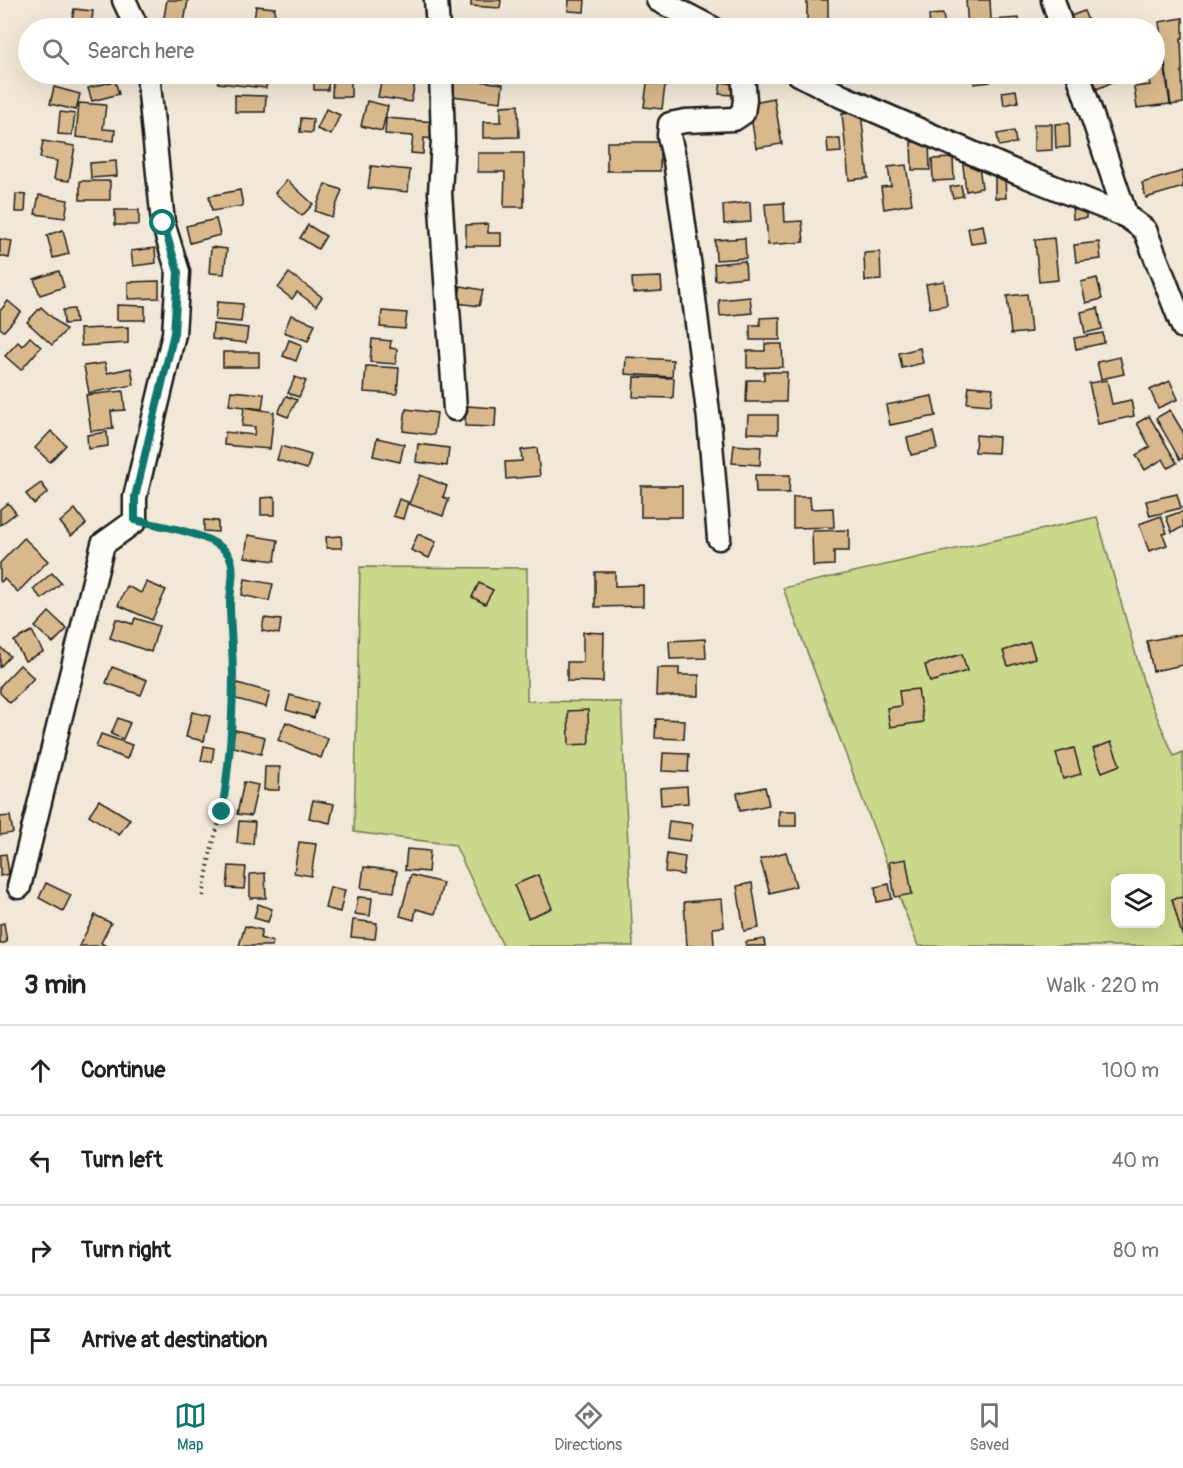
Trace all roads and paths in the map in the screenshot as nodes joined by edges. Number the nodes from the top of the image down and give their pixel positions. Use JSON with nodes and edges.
{"nodes":[{"id":1,"x":124,"y":0,"type":"edge"},
{"id":2,"x":436,"y":0,"type":"edge"},
{"id":3,"x":658,"y":0,"type":"edge"},
{"id":4,"x":1053,"y":0,"type":"edge"},
{"id":5,"x":132,"y":18,"type":"edge"},
{"id":6,"x":437,"y":18,"type":"edge"},
{"id":7,"x":693,"y":18,"type":"edge"},
{"id":8,"x":1059,"y":18,"type":"edge"},
{"id":9,"x":149,"y":84,"type":"edge"},
{"id":10,"x":441,"y":84,"type":"edge"},
{"id":11,"x":744,"y":84,"type":"edge"},
{"id":12,"x":818,"y":84,"type":"edge"},
{"id":13,"x":1081,"y":84,"type":"edge"},
{"id":14,"x":1126,"y":216,"type":"junction"},
{"id":15,"x":1183,"y":327,"type":"edge"},
{"id":16,"x":455,"y":409,"type":"dead end"},
{"id":17,"x":135,"y":520,"type":"junction"},
{"id":18,"x":719,"y":538,"type":"dead end"},
{"id":19,"x":19,"y":886,"type":"dead end"},
{"id":20,"x":203,"y":896,"type":"dead end"}],
"edges":[{"from":1,"to":5,"type":"street"},
{"from":2,"to":6,"type":"street"},
{"from":3,"to":7,"type":"street"},
{"from":4,"to":8,"type":"street"},
{"from":9,"to":17,"type":"street"},
{"from":10,"to":16,"type":"street"},
{"from":11,"to":18,"type":"street"},
{"from":12,"to":14,"type":"street"},
{"from":13,"to":14,"type":"street"},
{"from":14,"to":15,"type":"street"},
{"from":17,"to":19,"type":"street"},
{"from":17,"to":20,"type":"path"}]}
